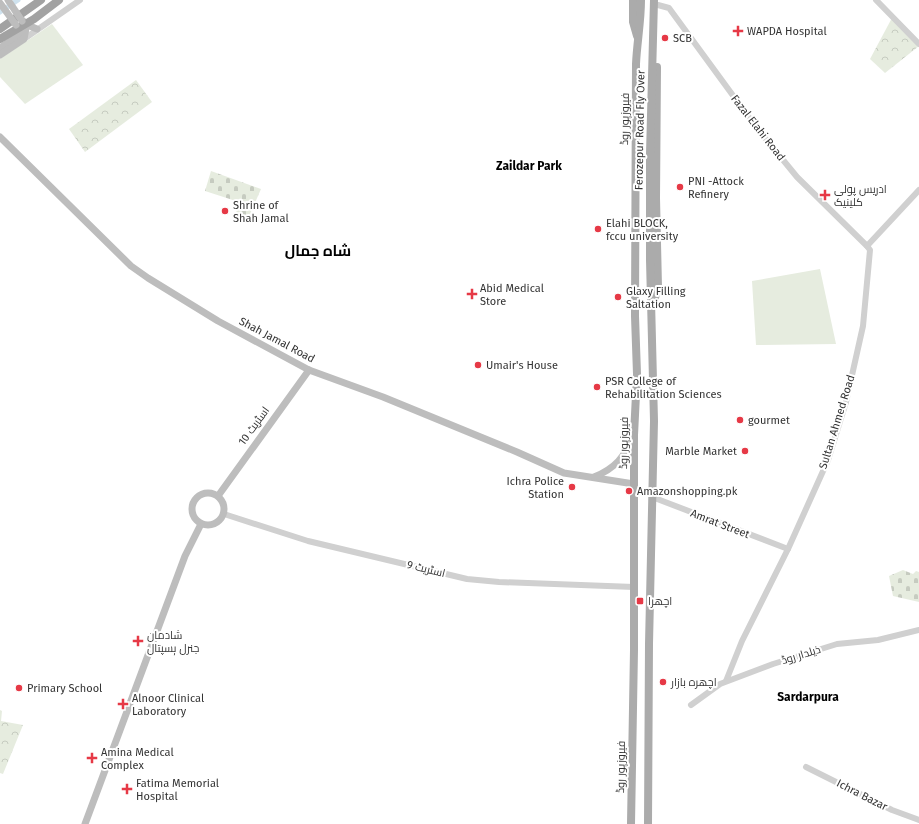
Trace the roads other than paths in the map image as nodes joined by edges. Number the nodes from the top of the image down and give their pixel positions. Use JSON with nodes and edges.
{"nodes":[{"id":1,"x":8,"y":0,"type":"edge"},
{"id":2,"x":41,"y":0,"type":"edge"},
{"id":3,"x":59,"y":0,"type":"edge"},
{"id":4,"x":80,"y":0,"type":"edge"},
{"id":5,"x":633,"y":0,"type":"edge"},
{"id":6,"x":641,"y":0,"type":"edge"},
{"id":7,"x":876,"y":0,"type":"edge"},
{"id":8,"x":657,"y":2,"type":"edge"},
{"id":9,"x":0,"y":3,"type":"edge"},
{"id":10,"x":20,"y":24,"type":"junction"},
{"id":11,"x":0,"y":28,"type":"edge"},
{"id":12,"x":37,"y":29,"type":"junction"},
{"id":13,"x":917,"y":36,"type":"edge"},
{"id":14,"x":24,"y":38,"type":"junction"},
{"id":15,"x":637,"y":38,"type":"junction"},
{"id":16,"x":0,"y":39,"type":"edge"},
{"id":17,"x":919,"y":44,"type":"edge"},
{"id":18,"x":0,"y":48,"type":"edge"},
{"id":19,"x":0,"y":55,"type":"edge"},
{"id":20,"x":0,"y":137,"type":"edge"},
{"id":21,"x":919,"y":190,"type":"edge"},
{"id":22,"x":867,"y":246,"type":"junction"},
{"id":23,"x":651,"y":315,"type":"junction"},
{"id":24,"x":309,"y":370,"type":"junction"},
{"id":25,"x":634,"y":435,"type":"junction"},
{"id":26,"x":594,"y":477,"type":"junction"},
{"id":27,"x":634,"y":484,"type":"junction"},
{"id":28,"x":218,"y":496,"type":"junction"},
{"id":29,"x":652,"y":497,"type":"junction"},
{"id":30,"x":224,"y":514,"type":"junction"},
{"id":31,"x":201,"y":524,"type":"junction"},
{"id":32,"x":788,"y":549,"type":"junction"},
{"id":33,"x":634,"y":587,"type":"junction"},
{"id":34,"x":919,"y":630,"type":"edge"},
{"id":35,"x":726,"y":681,"type":"junction"},
{"id":36,"x":691,"y":705,"type":"dead end"},
{"id":37,"x":806,"y":767,"type":"dead end"},
{"id":38,"x":919,"y":820,"type":"edge"},
{"id":39,"x":85,"y":824,"type":"edge"},
{"id":40,"x":631,"y":824,"type":"edge"},
{"id":41,"x":648,"y":824,"type":"edge"},
{"id":42,"x":916,"y":824,"type":"edge"}],
"edges":[{"from":1,"to":10,"type":"main road","bridge":true},
{"from":2,"to":11,"type":"highway"},
{"from":3,"to":10,"type":"highway"},
{"from":4,"to":12,"type":"street"},
{"from":5,"to":15,"type":"main road","name":"فیروزپور روڈ"},
{"from":6,"to":15,"type":"main road","name":"فیروزپور روڈ"},
{"from":7,"to":13,"type":"street"},
{"from":8,"to":22,"type":"street","name":"Fazal Elahi Road"},
{"from":8,"to":23,"type":"main road","name":"Ferozepur Road Fly Over"},
{"from":8,"to":23,"type":"main road"},
{"from":9,"to":10,"type":"main road","bridge":true},
{"from":10,"to":12,"type":"main road"},
{"from":10,"to":14,"type":"main road"},
{"from":10,"to":16,"type":"highway"},
{"from":10,"to":18,"type":"main road"},
{"from":12,"to":14,"type":"street"},
{"from":13,"to":17,"type":"street"},
{"from":14,"to":19,"type":"main road"},
{"from":15,"to":25,"type":"main road","name":"فیروزپور روڈ"},
{"from":20,"to":24,"type":"main road","name":"Shah Jamal Road"},
{"from":21,"to":22,"type":"street"},
{"from":22,"to":32,"type":"street","name":"Sultan Ahmed Road"},
{"from":23,"to":29,"type":"main road"},
{"from":24,"to":26,"type":"main road","name":"Shah Jamal Road"},
{"from":24,"to":28,"type":"main road","name":"اسٹریٹ 10"},
{"from":25,"to":26,"type":"main road"},
{"from":25,"to":27,"type":"main road","name":"فیروزپور روڈ"},
{"from":26,"to":27,"type":"main road","name":"Shah Jamal Road"},
{"from":27,"to":33,"type":"main road","name":"فیروزپور روڈ"},
{"from":28,"to":30,"type":"main road"},
{"from":28,"to":31,"type":"main road"},
{"from":29,"to":32,"type":"street","name":"Amrat Street"},
{"from":29,"to":41,"type":"main road"},
{"from":30,"to":31,"type":"main road"},
{"from":30,"to":33,"type":"street","name":"اسٹریٹ 9"},
{"from":31,"to":39,"type":"main road"},
{"from":32,"to":35,"type":"street","name":"Sultan Ahmed Road"},
{"from":33,"to":40,"type":"main road","name":"فیروزپور روڈ"},
{"from":34,"to":35,"type":"street","name":"ذیلدار روڈ"},
{"from":35,"to":36,"type":"street","name":"ذیلدار روڈ"},
{"from":37,"to":38,"type":"street","name":"Ichra Bazar"},
{"from":38,"to":42,"type":"street"}]}
